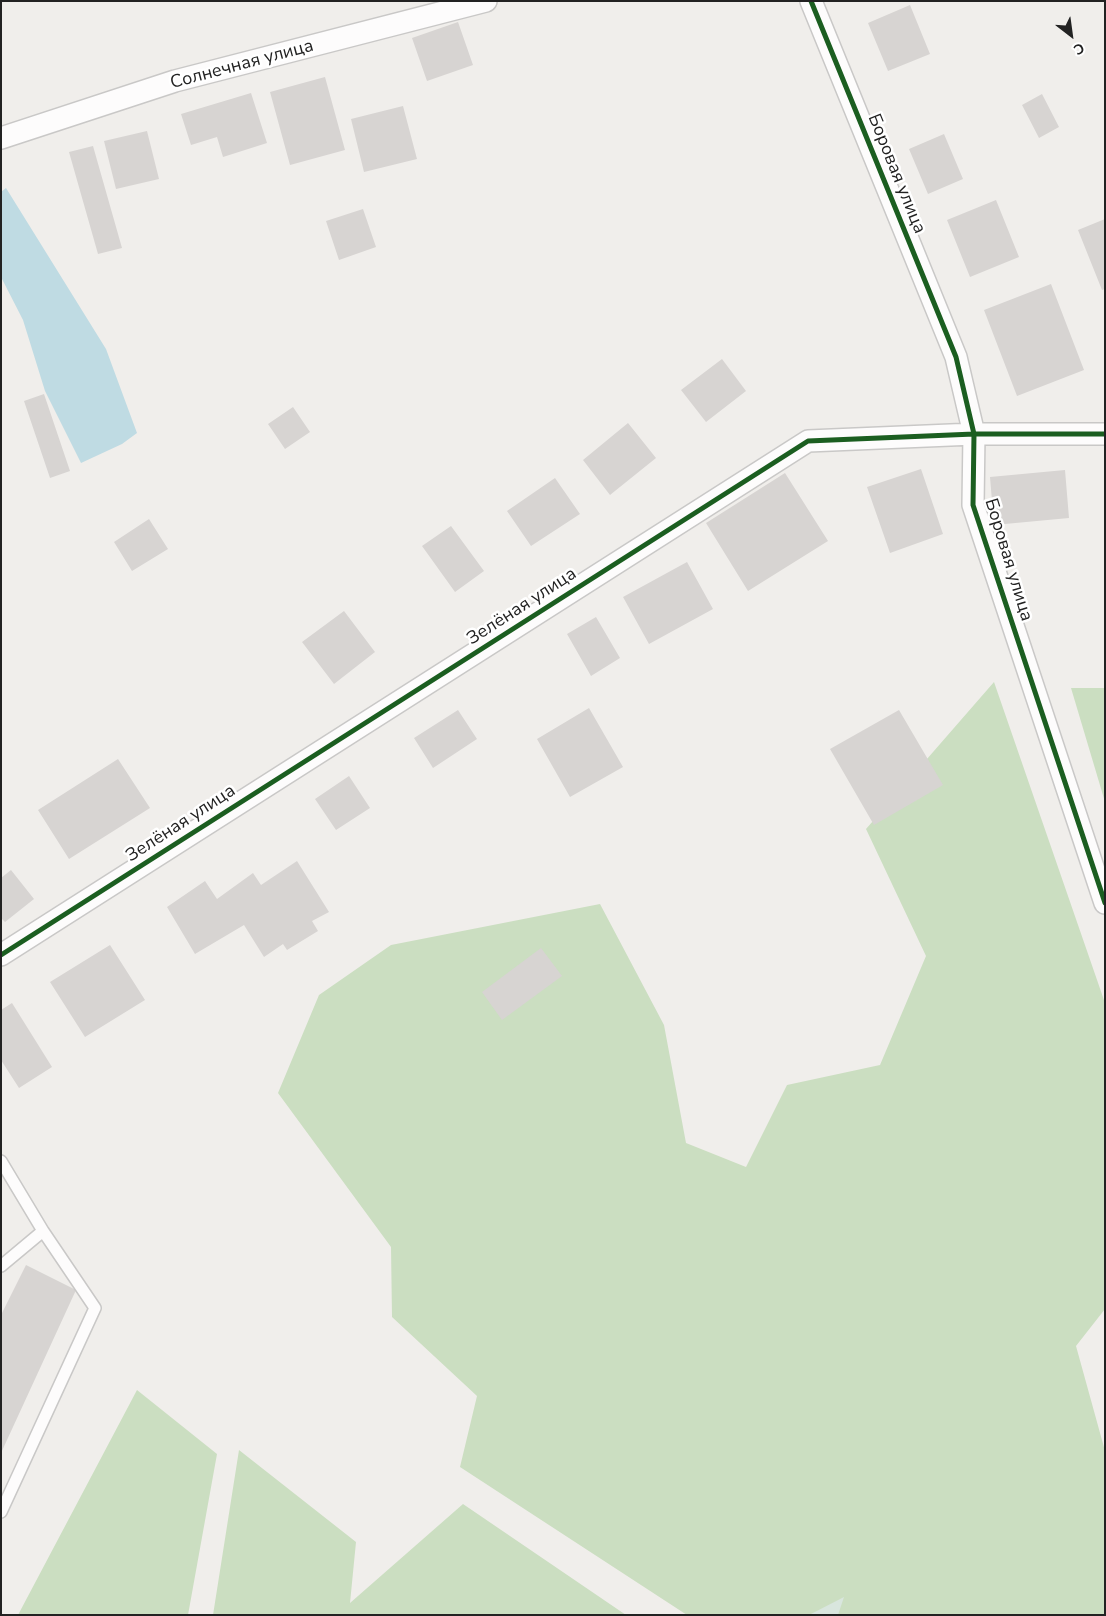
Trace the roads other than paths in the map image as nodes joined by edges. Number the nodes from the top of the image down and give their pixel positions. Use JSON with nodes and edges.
{"nodes":[{"id":1,"x":486,"y":1,"type":"edge"},
{"id":2,"x":811,"y":1,"type":"edge"},
{"id":3,"x":1,"y":138,"type":"edge"},
{"id":4,"x":974,"y":434,"type":"junction"},
{"id":5,"x":1105,"y":434,"type":"edge"},
{"id":6,"x":1105,"y":904,"type":"edge"},
{"id":7,"x":1,"y":955,"type":"edge"},
{"id":8,"x":1,"y":1160,"type":"edge"},
{"id":9,"x":43,"y":1231,"type":"junction"},
{"id":10,"x":1,"y":1266,"type":"edge"},
{"id":11,"x":1,"y":1512,"type":"edge"}],
"edges":[{"from":1,"to":3,"type":"street","name":"Солнечная улица"},
{"from":2,"to":4,"type":"street","name":"Боровая улица"},
{"from":4,"to":5,"type":"street","name":"Зелёная улица"},
{"from":4,"to":6,"type":"street","name":"Боровая улица"},
{"from":4,"to":7,"type":"street","name":"Зелёная улица"},
{"from":8,"to":9,"type":"lane"},
{"from":9,"to":10,"type":"lane"},
{"from":9,"to":11,"type":"lane"}]}
